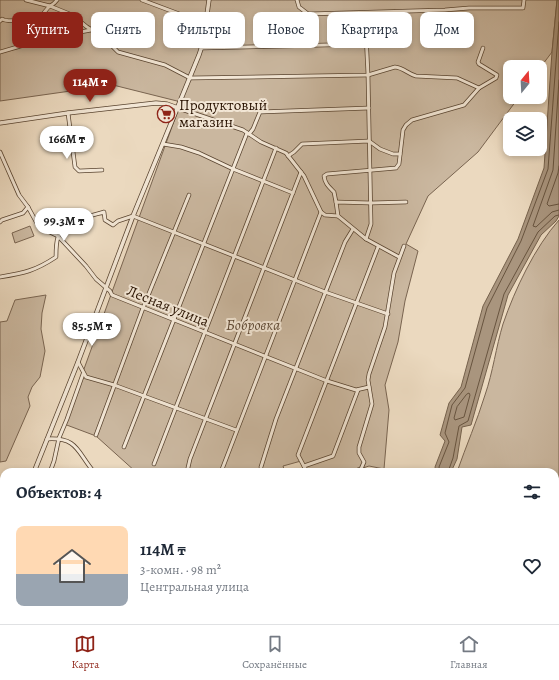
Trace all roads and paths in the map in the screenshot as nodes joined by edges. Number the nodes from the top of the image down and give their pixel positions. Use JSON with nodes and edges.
{"nodes":[{"id":1,"x":26,"y":0,"type":"edge"},
{"id":2,"x":57,"y":0,"type":"edge"},
{"id":3,"x":142,"y":0,"type":"edge"},
{"id":4,"x":209,"y":0,"type":"edge"},
{"id":5,"x":297,"y":0,"type":"edge"},
{"id":6,"x":524,"y":0,"type":"edge"},
{"id":7,"x":50,"y":6,"type":"junction"},
{"id":8,"x":174,"y":12,"type":"edge"},
{"id":9,"x":208,"y":12,"type":"edge"},
{"id":10,"x":306,"y":12,"type":"edge"},
{"id":11,"x":386,"y":12,"type":"edge"},
{"id":12,"x":1,"y":19,"type":"edge"},
{"id":13,"x":91,"y":30,"type":"joint"},
{"id":14,"x":327,"y":45,"type":"edge"},
{"id":15,"x":245,"y":47,"type":"edge"},
{"id":16,"x":114,"y":48,"type":"edge"},
{"id":17,"x":201,"y":48,"type":"edge"},
{"id":18,"x":366,"y":48,"type":"edge"},
{"id":19,"x":483,"y":48,"type":"dead end"},
{"id":20,"x":0,"y":52,"type":"edge"},
{"id":21,"x":368,"y":76,"type":"junction"},
{"id":22,"x":190,"y":78,"type":"junction"},
{"id":23,"x":479,"y":88,"type":"junction"},
{"id":24,"x":178,"y":108,"type":"junction"},
{"id":25,"x":368,"y":108,"type":"junction"},
{"id":26,"x":68,"y":113,"type":"junction"},
{"id":27,"x":0,"y":123,"type":"edge"},
{"id":28,"x":248,"y":133,"type":"junction"},
{"id":29,"x":369,"y":141,"type":"junction"},
{"id":30,"x":163,"y":144,"type":"junction"},
{"id":31,"x":276,"y":148,"type":"junction"},
{"id":32,"x":0,"y":152,"type":"edge"},
{"id":33,"x":400,"y":154,"type":"junction"},
{"id":34,"x":288,"y":156,"type":"junction"},
{"id":35,"x":233,"y":169,"type":"junction"},
{"id":36,"x":102,"y":170,"type":"dead end"},
{"id":37,"x":370,"y":171,"type":"junction"},
{"id":38,"x":301,"y":172,"type":"junction"},
{"id":39,"x":263,"y":182,"type":"junction"},
{"id":40,"x":293,"y":193,"type":"junction"},
{"id":41,"x":189,"y":195,"type":"dead end"},
{"id":42,"x":336,"y":202,"type":"junction"},
{"id":43,"x":406,"y":202,"type":"dead end"},
{"id":44,"x":371,"y":203,"type":"junction"},
{"id":45,"x":28,"y":207,"type":"junction"},
{"id":46,"x":321,"y":212,"type":"junction"},
{"id":47,"x":133,"y":216,"type":"junction"},
{"id":48,"x":338,"y":216,"type":"junction"},
{"id":49,"x":0,"y":222,"type":"edge"},
{"id":50,"x":353,"y":229,"type":"junction"},
{"id":51,"x":174,"y":232,"type":"junction"},
{"id":52,"x":58,"y":236,"type":"junction"},
{"id":53,"x":366,"y":239,"type":"junction"},
{"id":54,"x":204,"y":244,"type":"junction"},
{"id":55,"x":404,"y":246,"type":"dead end"},
{"id":56,"x":378,"y":247,"type":"junction"},
{"id":57,"x":234,"y":256,"type":"junction"},
{"id":58,"x":399,"y":257,"type":"junction"},
{"id":59,"x":264,"y":267,"type":"junction"},
{"id":60,"x":0,"y":277,"type":"edge"},
{"id":61,"x":295,"y":280,"type":"junction"},
{"id":62,"x":106,"y":287,"type":"junction"},
{"id":63,"x":325,"y":292,"type":"junction"},
{"id":64,"x":357,"y":303,"type":"junction"},
{"id":65,"x":143,"y":308,"type":"junction"},
{"id":66,"x":388,"y":314,"type":"junction"},
{"id":67,"x":174,"y":320,"type":"junction"},
{"id":68,"x":204,"y":333,"type":"junction"},
{"id":69,"x":235,"y":344,"type":"junction"},
{"id":70,"x":265,"y":357,"type":"junction"},
{"id":71,"x":78,"y":362,"type":"junction"},
{"id":72,"x":296,"y":368,"type":"junction"},
{"id":73,"x":83,"y":374,"type":"junction"},
{"id":74,"x":327,"y":381,"type":"junction"},
{"id":75,"x":114,"y":385,"type":"junction"},
{"id":76,"x":369,"y":387,"type":"junction"},
{"id":77,"x":358,"y":390,"type":"junction"},
{"id":78,"x":144,"y":396,"type":"junction"},
{"id":79,"x":176,"y":408,"type":"junction"},
{"id":80,"x":206,"y":419,"type":"junction"},
{"id":81,"x":236,"y":430,"type":"junction"},
{"id":82,"x":96,"y":435,"type":"dead end"},
{"id":83,"x":47,"y":438,"type":"junction"},
{"id":84,"x":59,"y":438,"type":"junction"},
{"id":85,"x":124,"y":447,"type":"dead end"},
{"id":86,"x":154,"y":464,"type":"dead end"},
{"id":87,"x":304,"y":466,"type":"joint"},
{"id":88,"x":261,"y":467,"type":"dead end"},
{"id":89,"x":36,"y":468,"type":"edge"},
{"id":90,"x":51,"y":468,"type":"edge"},
{"id":91,"x":91,"y":468,"type":"edge"},
{"id":92,"x":188,"y":468,"type":"edge"},
{"id":93,"x":222,"y":468,"type":"edge"},
{"id":94,"x":361,"y":468,"type":"edge"}],
"edges":[{"from":1,"to":7,"type":"street"},
{"from":2,"to":7,"type":"street"},
{"from":3,"to":8,"type":"street"},
{"from":4,"to":9,"type":"street"},
{"from":5,"to":10,"type":"street"},
{"from":6,"to":11,"type":"street"},
{"from":7,"to":12,"type":"street"},
{"from":7,"to":13,"type":"street"},
{"from":13,"to":20,"type":"street"},
{"from":14,"to":15,"type":"street"},
{"from":16,"to":22,"type":"street"},
{"from":17,"to":22,"type":"street"},
{"from":18,"to":21,"type":"street"},
{"from":19,"to":23,"type":"street"},
{"from":21,"to":22,"type":"street"},
{"from":21,"to":23,"type":"street"},
{"from":21,"to":25,"type":"street"},
{"from":22,"to":24,"type":"street"},
{"from":23,"to":33,"type":"street"},
{"from":24,"to":26,"type":"street"},
{"from":24,"to":28,"type":"street"},
{"from":24,"to":30,"type":"street"},
{"from":25,"to":28,"type":"street"},
{"from":25,"to":29,"type":"street"},
{"from":26,"to":27,"type":"street"},
{"from":26,"to":36,"type":"street"},
{"from":28,"to":31,"type":"street"},
{"from":28,"to":35,"type":"street"},
{"from":29,"to":33,"type":"street"},
{"from":29,"to":34,"type":"street"},
{"from":29,"to":37,"type":"street"},
{"from":30,"to":35,"type":"street"},
{"from":30,"to":47,"type":"street"},
{"from":31,"to":34,"type":"street"},
{"from":31,"to":39,"type":"street"},
{"from":32,"to":45,"type":"street","name":"Лесная улица"},
{"from":33,"to":37,"type":"street"},
{"from":34,"to":38,"type":"street"},
{"from":35,"to":39,"type":"street"},
{"from":35,"to":54,"type":"street"},
{"from":37,"to":42,"type":"street"},
{"from":37,"to":44,"type":"street"},
{"from":38,"to":40,"type":"street"},
{"from":38,"to":46,"type":"street"},
{"from":39,"to":40,"type":"street"},
{"from":39,"to":57,"type":"street"},
{"from":40,"to":59,"type":"street"},
{"from":41,"to":51,"type":"street"},
{"from":42,"to":44,"type":"street"},
{"from":42,"to":48,"type":"street"},
{"from":43,"to":44,"type":"street"},
{"from":44,"to":53,"type":"street"},
{"from":45,"to":49,"type":"street"},
{"from":45,"to":52,"type":"street","name":"Лесная улица"},
{"from":46,"to":48,"type":"street"},
{"from":46,"to":61,"type":"street"},
{"from":47,"to":51,"type":"street"},
{"from":47,"to":52,"type":"street"},
{"from":47,"to":62,"type":"street"},
{"from":48,"to":50,"type":"street"},
{"from":50,"to":53,"type":"street"},
{"from":50,"to":63,"type":"street"},
{"from":51,"to":54,"type":"street"},
{"from":51,"to":65,"type":"street"},
{"from":52,"to":60,"type":"street"},
{"from":52,"to":62,"type":"street","name":"Лесная улица"},
{"from":53,"to":56,"type":"street"},
{"from":54,"to":57,"type":"street"},
{"from":54,"to":67,"type":"street"},
{"from":55,"to":58,"type":"street"},
{"from":56,"to":58,"type":"street"},
{"from":56,"to":64,"type":"street"},
{"from":57,"to":59,"type":"street"},
{"from":57,"to":68,"type":"street"},
{"from":58,"to":66,"type":"street"},
{"from":59,"to":61,"type":"street"},
{"from":59,"to":69,"type":"street"},
{"from":61,"to":63,"type":"street"},
{"from":61,"to":70,"type":"street"},
{"from":62,"to":65,"type":"street","name":"Лесная улица"},
{"from":62,"to":71,"type":"street"},
{"from":63,"to":64,"type":"street"},
{"from":63,"to":72,"type":"street"},
{"from":64,"to":66,"type":"street"},
{"from":64,"to":74,"type":"street"},
{"from":65,"to":67,"type":"street","name":"Лесная улица"},
{"from":65,"to":75,"type":"street"},
{"from":66,"to":76,"type":"street"},
{"from":67,"to":68,"type":"street","name":"Лесная улица"},
{"from":67,"to":78,"type":"street"},
{"from":68,"to":69,"type":"street","name":"Лесная улица"},
{"from":68,"to":79,"type":"street"},
{"from":69,"to":70,"type":"street","name":"Лесная улица"},
{"from":69,"to":80,"type":"street"},
{"from":70,"to":72,"type":"street","name":"Лесная улица"},
{"from":70,"to":81,"type":"street"},
{"from":71,"to":73,"type":"street"},
{"from":71,"to":83,"type":"street"},
{"from":72,"to":74,"type":"street","name":"Лесная улица"},
{"from":72,"to":88,"type":"street"},
{"from":73,"to":75,"type":"street"},
{"from":73,"to":84,"type":"street"},
{"from":74,"to":77,"type":"street","name":"Лесная улица"},
{"from":74,"to":87,"type":"street"},
{"from":75,"to":78,"type":"street"},
{"from":75,"to":82,"type":"street"},
{"from":76,"to":77,"type":"street"},
{"from":76,"to":94,"type":"street"},
{"from":77,"to":87,"type":"street"},
{"from":78,"to":79,"type":"street"},
{"from":78,"to":85,"type":"street"},
{"from":79,"to":80,"type":"street"},
{"from":79,"to":86,"type":"street"},
{"from":80,"to":81,"type":"street"},
{"from":80,"to":92,"type":"street"},
{"from":81,"to":93,"type":"street"},
{"from":83,"to":84,"type":"street"},
{"from":83,"to":89,"type":"street"},
{"from":84,"to":90,"type":"street"},
{"from":84,"to":91,"type":"street"}]}
